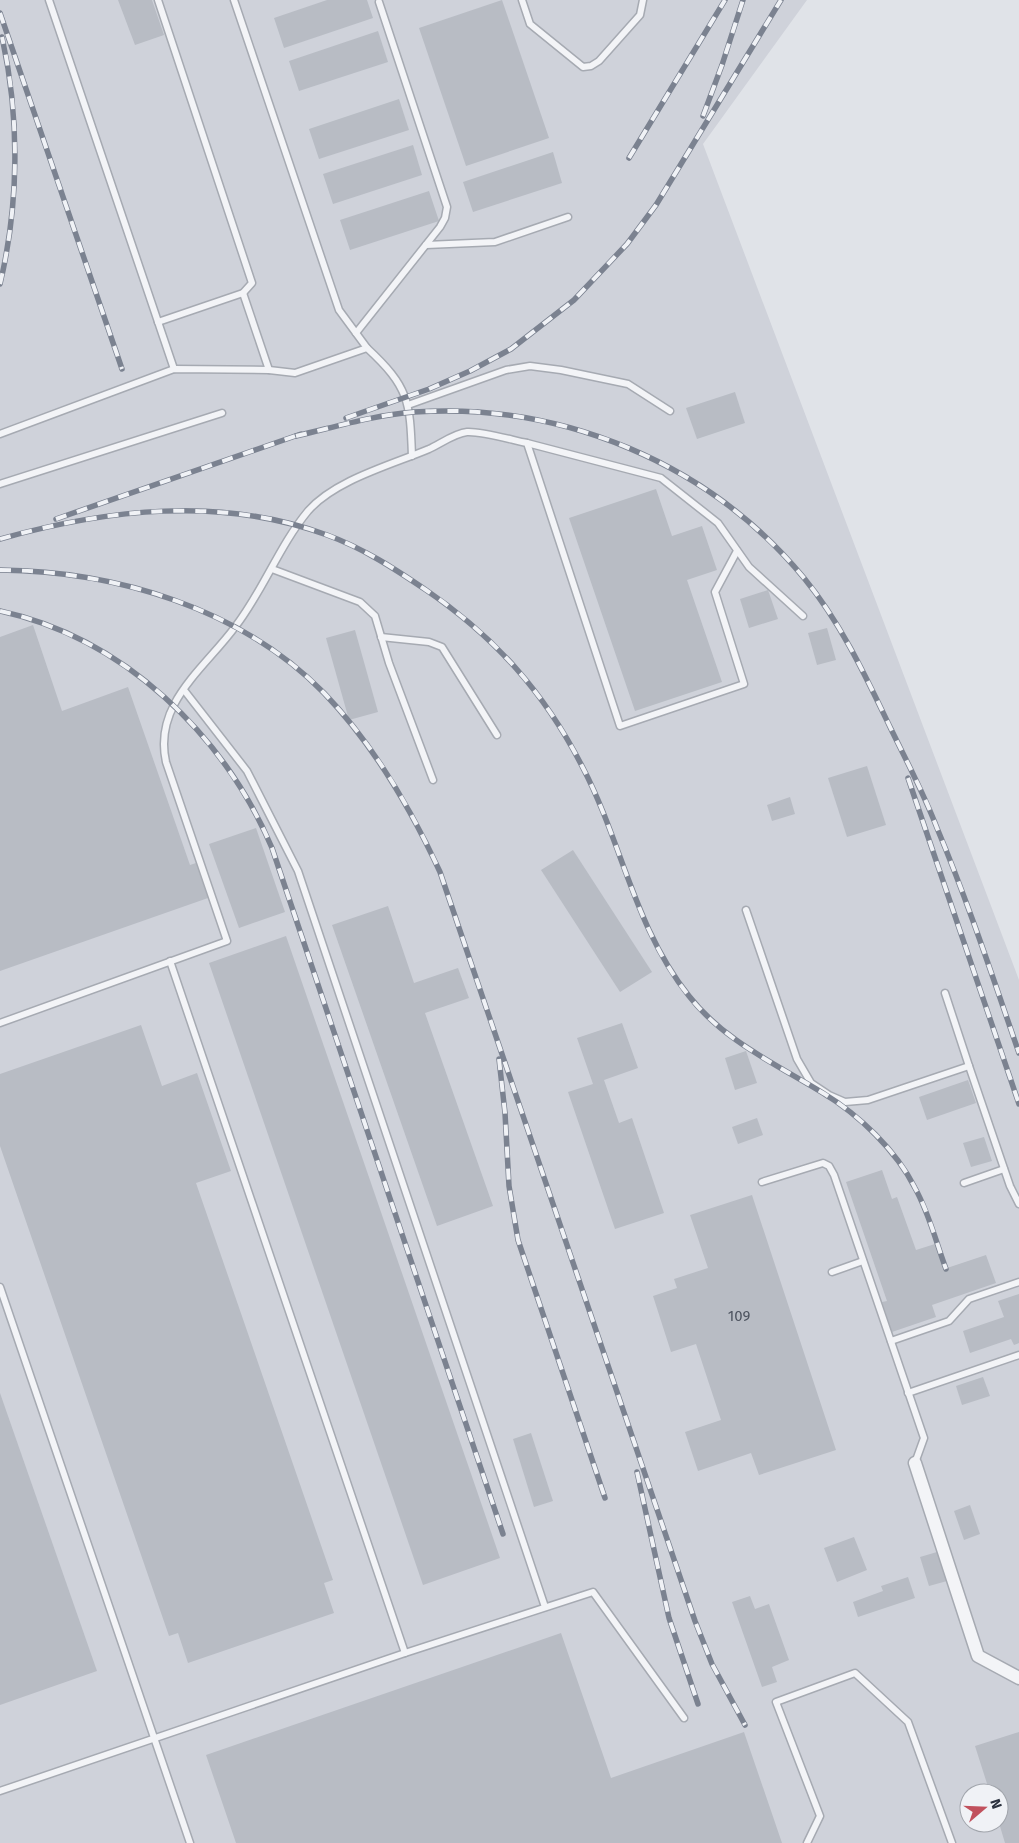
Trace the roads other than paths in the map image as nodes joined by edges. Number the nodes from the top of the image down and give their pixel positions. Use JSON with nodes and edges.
{"nodes":[{"id":1,"x":49,"y":0,"type":"edge"},
{"id":2,"x":158,"y":0,"type":"edge"},
{"id":3,"x":234,"y":0,"type":"edge"},
{"id":4,"x":522,"y":0,"type":"edge"},
{"id":5,"x":642,"y":0,"type":"edge"},
{"id":6,"x":380,"y":2,"type":"dead end"},
{"id":7,"x":568,"y":216,"type":"dead end"},
{"id":8,"x":426,"y":245,"type":"junction"},
{"id":9,"x":243,"y":293,"type":"junction"},
{"id":10,"x":158,"y":322,"type":"junction"},
{"id":11,"x":356,"y":333,"type":"junction"},
{"id":12,"x":367,"y":348,"type":"junction"},
{"id":13,"x":174,"y":369,"type":"junction"},
{"id":14,"x":269,"y":370,"type":"junction"},
{"id":15,"x":408,"y":406,"type":"junction"},
{"id":16,"x":670,"y":412,"type":"dead end"},
{"id":17,"x":222,"y":413,"type":"dead end"},
{"id":18,"x":0,"y":434,"type":"edge"},
{"id":19,"x":527,"y":442,"type":"junction"},
{"id":20,"x":412,"y":456,"type":"junction"},
{"id":21,"x":0,"y":484,"type":"edge"},
{"id":22,"x":737,"y":551,"type":"junction"},
{"id":23,"x":272,"y":569,"type":"junction"},
{"id":24,"x":803,"y":616,"type":"dead end"},
{"id":25,"x":381,"y":637,"type":"junction"},
{"id":26,"x":184,"y":690,"type":"junction"},
{"id":27,"x":497,"y":735,"type":"dead end"},
{"id":28,"x":432,"y":780,"type":"dead end"},
{"id":29,"x":746,"y":910,"type":"dead end"},
{"id":30,"x":170,"y":961,"type":"junction"},
{"id":31,"x":945,"y":993,"type":"dead end"},
{"id":32,"x":0,"y":1023,"type":"edge"},
{"id":33,"x":969,"y":1066,"type":"junction"},
{"id":34,"x":1004,"y":1169,"type":"junction"},
{"id":35,"x":762,"y":1182,"type":"dead end"},
{"id":36,"x":964,"y":1183,"type":"dead end"},
{"id":37,"x":1019,"y":1204,"type":"edge"},
{"id":38,"x":864,"y":1261,"type":"junction"},
{"id":39,"x":832,"y":1272,"type":"dead end"},
{"id":40,"x":1019,"y":1282,"type":"edge"},
{"id":41,"x":0,"y":1287,"type":"edge"},
{"id":42,"x":891,"y":1341,"type":"junction"},
{"id":43,"x":1019,"y":1355,"type":"edge"},
{"id":44,"x":908,"y":1393,"type":"junction"},
{"id":45,"x":915,"y":1463,"type":"joint"},
{"id":46,"x":544,"y":1607,"type":"junction"},
{"id":47,"x":405,"y":1653,"type":"junction"},
{"id":48,"x":1019,"y":1678,"type":"edge"},
{"id":49,"x":684,"y":1718,"type":"dead end"},
{"id":50,"x":154,"y":1738,"type":"junction"},
{"id":51,"x":0,"y":1791,"type":"edge"},
{"id":52,"x":190,"y":1843,"type":"edge"},
{"id":53,"x":807,"y":1843,"type":"edge"},
{"id":54,"x":952,"y":1843,"type":"edge"}],
"edges":[{"from":1,"to":10,"type":"lane"},
{"from":2,"to":9,"type":"lane"},
{"from":3,"to":11,"type":"lane"},
{"from":4,"to":5,"type":"lane"},
{"from":6,"to":8,"type":"lane"},
{"from":7,"to":8,"type":"lane"},
{"from":8,"to":11,"type":"lane"},
{"from":9,"to":10,"type":"lane"},
{"from":9,"to":14,"type":"lane"},
{"from":10,"to":13,"type":"lane"},
{"from":11,"to":12,"type":"lane"},
{"from":12,"to":14,"type":"lane"},
{"from":12,"to":15,"type":"lane"},
{"from":13,"to":14,"type":"lane"},
{"from":13,"to":18,"type":"lane"},
{"from":15,"to":16,"type":"lane"},
{"from":15,"to":20,"type":"lane"},
{"from":17,"to":21,"type":"lane"},
{"from":19,"to":20,"type":"lane"},
{"from":19,"to":22,"type":"lane"},
{"from":19,"to":22,"type":"lane"},
{"from":20,"to":23,"type":"lane"},
{"from":22,"to":24,"type":"lane"},
{"from":23,"to":25,"type":"lane"},
{"from":23,"to":26,"type":"lane"},
{"from":25,"to":27,"type":"lane"},
{"from":25,"to":28,"type":"lane"},
{"from":26,"to":30,"type":"lane"},
{"from":26,"to":46,"type":"lane"},
{"from":29,"to":33,"type":"lane"},
{"from":30,"to":32,"type":"lane"},
{"from":30,"to":47,"type":"lane"},
{"from":31,"to":33,"type":"lane"},
{"from":33,"to":34,"type":"lane"},
{"from":34,"to":36,"type":"lane"},
{"from":34,"to":37,"type":"lane"},
{"from":35,"to":38,"type":"lane"},
{"from":38,"to":39,"type":"lane"},
{"from":38,"to":42,"type":"lane"},
{"from":40,"to":42,"type":"lane"},
{"from":41,"to":50,"type":"lane"},
{"from":42,"to":44,"type":"lane"},
{"from":43,"to":44,"type":"lane"},
{"from":44,"to":45,"type":"lane"},
{"from":45,"to":48,"type":"street"},
{"from":46,"to":47,"type":"lane"},
{"from":46,"to":49,"type":"lane"},
{"from":47,"to":50,"type":"lane"},
{"from":50,"to":51,"type":"lane"},
{"from":50,"to":52,"type":"lane"},
{"from":53,"to":54,"type":"lane"}]}
